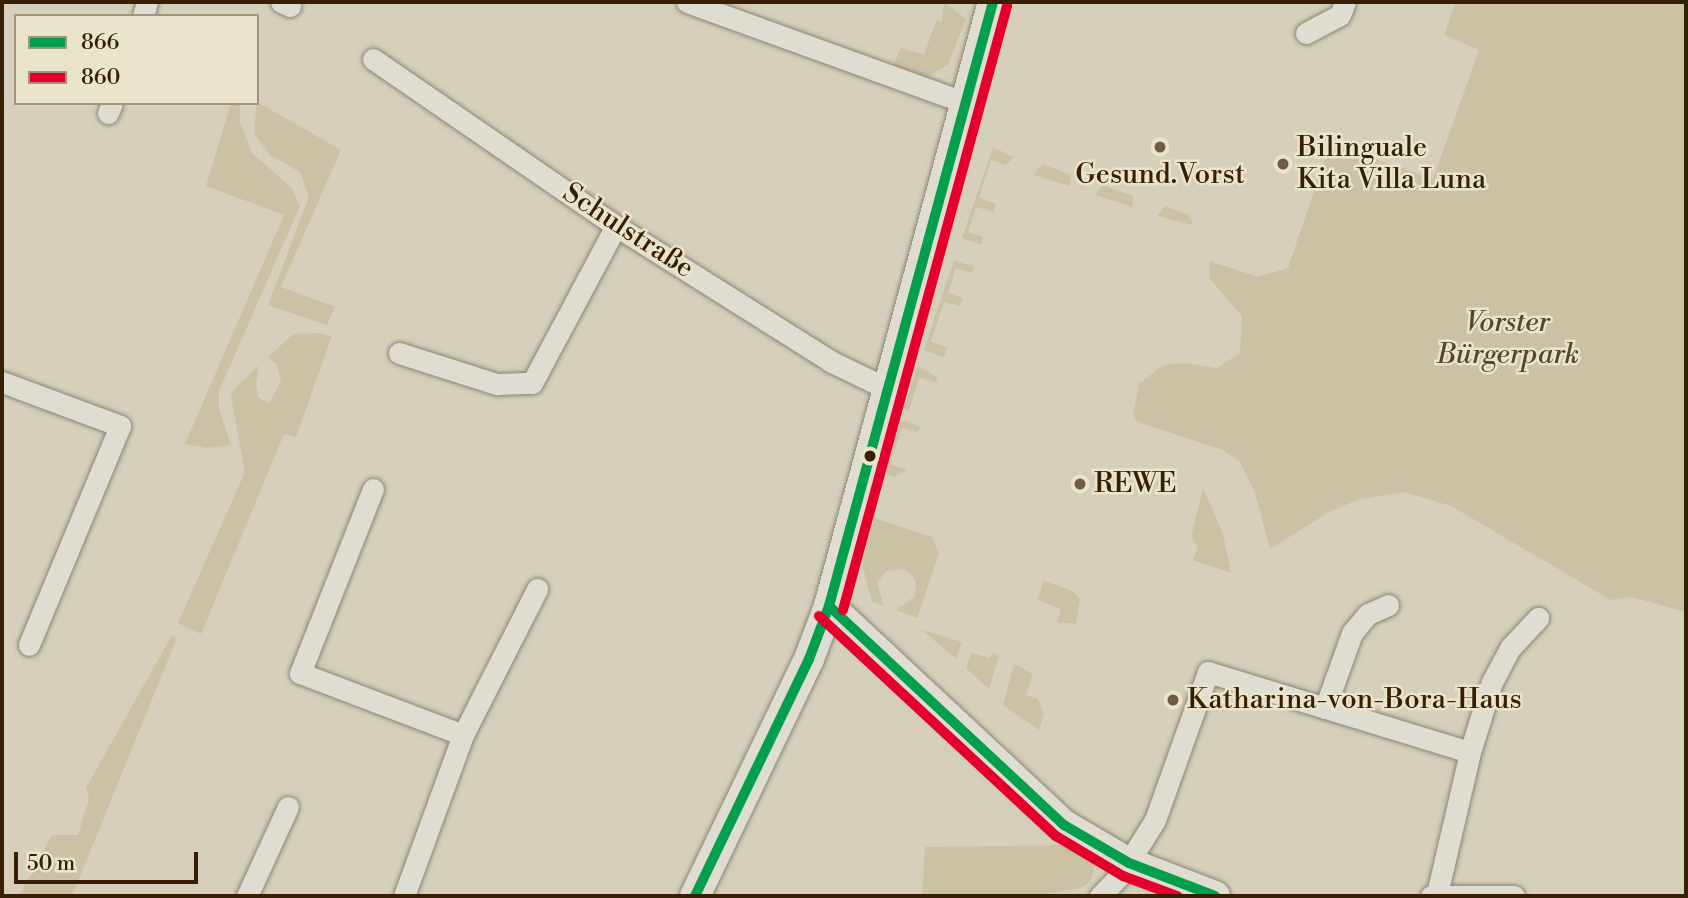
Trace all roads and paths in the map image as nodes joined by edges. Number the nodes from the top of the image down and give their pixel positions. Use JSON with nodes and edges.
{"nodes":[{"id":1,"x":687,"y":2,"type":"edge"},
{"id":2,"x":993,"y":2,"type":"edge"},
{"id":3,"x":1345,"y":2,"type":"edge"},
{"id":4,"x":1306,"y":33,"type":"dead end"},
{"id":5,"x":373,"y":59,"type":"dead end"},
{"id":6,"x":964,"y":102,"type":"junction"},
{"id":7,"x":617,"y":226,"type":"junction"},
{"id":8,"x":399,"y":353,"type":"dead end"},
{"id":9,"x":2,"y":382,"type":"edge"},
{"id":10,"x":890,"y":390,"type":"junction"},
{"id":11,"x":373,"y":489,"type":"dead end"},
{"id":12,"x":537,"y":589,"type":"dead end"},
{"id":13,"x":1388,"y":605,"type":"dead end"},
{"id":14,"x":829,"y":607,"type":"junction"},
{"id":15,"x":1538,"y":618,"type":"dead end"},
{"id":16,"x":29,"y":645,"type":"dead end"},
{"id":17,"x":1325,"y":708,"type":"junction"},
{"id":18,"x":463,"y":735,"type":"junction"},
{"id":19,"x":1470,"y":752,"type":"junction"},
{"id":20,"x":288,"y":807,"type":"dead end"},
{"id":21,"x":1129,"y":863,"type":"junction"},
{"id":22,"x":1434,"y":895,"type":"edge"},
{"id":23,"x":247,"y":896,"type":"edge"},
{"id":24,"x":404,"y":896,"type":"edge"},
{"id":25,"x":695,"y":896,"type":"edge"},
{"id":26,"x":1100,"y":896,"type":"edge"},
{"id":27,"x":1215,"y":896,"type":"edge"},
{"id":28,"x":1514,"y":896,"type":"edge"}],
"edges":[{"from":1,"to":6,"type":"street"},
{"from":2,"to":6,"type":"street"},
{"from":3,"to":4,"type":"street"},
{"from":5,"to":7,"type":"street","name":"Schulstraße"},
{"from":6,"to":10,"type":"street"},
{"from":7,"to":8,"type":"street"},
{"from":7,"to":10,"type":"street","name":"Schulstraße"},
{"from":9,"to":16,"type":"street"},
{"from":10,"to":14,"type":"street"},
{"from":11,"to":18,"type":"street"},
{"from":12,"to":18,"type":"street"},
{"from":13,"to":17,"type":"street"},
{"from":14,"to":21,"type":"street"},
{"from":14,"to":25,"type":"street"},
{"from":15,"to":19,"type":"street"},
{"from":17,"to":19,"type":"street"},
{"from":17,"to":21,"type":"street"},
{"from":18,"to":24,"type":"street"},
{"from":19,"to":22,"type":"street"},
{"from":20,"to":23,"type":"street"},
{"from":21,"to":26,"type":"street"},
{"from":21,"to":27,"type":"street"},
{"from":22,"to":28,"type":"street"}]}
